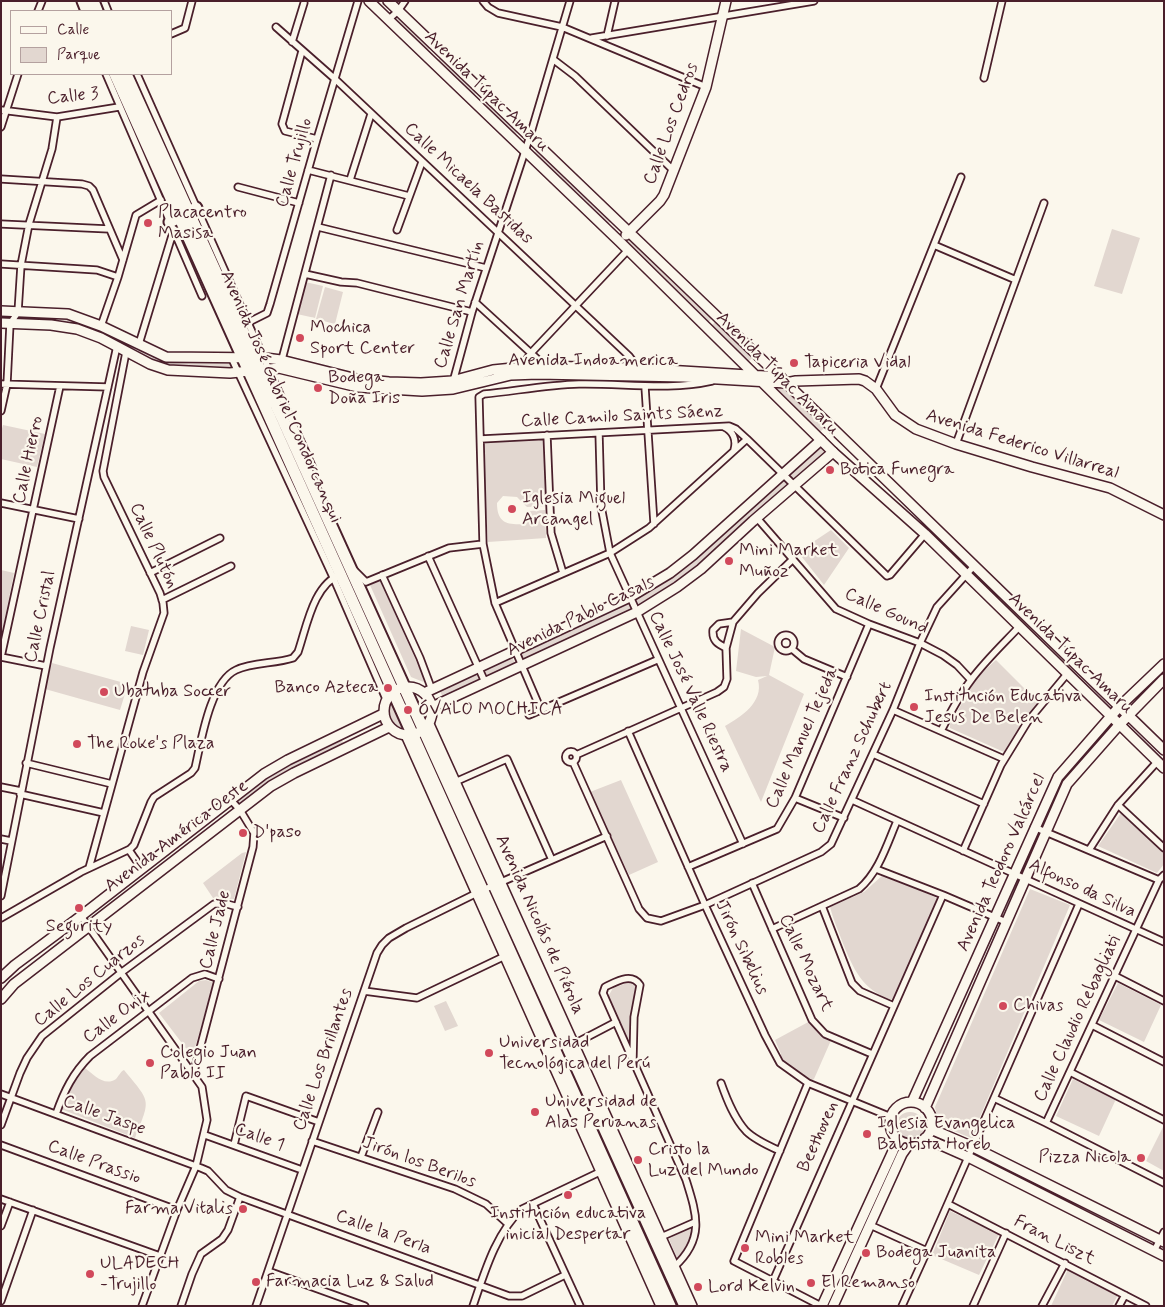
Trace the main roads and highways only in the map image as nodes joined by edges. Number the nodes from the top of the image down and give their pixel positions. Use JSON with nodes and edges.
{"nodes":[{"id":1,"x":369,"y":1,"type":"edge"},
{"id":2,"x":388,"y":1,"type":"edge"},
{"id":3,"x":726,"y":1,"type":"edge"},
{"id":4,"x":435,"y":47,"type":"junction"},
{"id":5,"x":426,"y":57,"type":"junction"},
{"id":6,"x":115,"y":75,"type":"edge"},
{"id":7,"x":126,"y":75,"type":"edge"},
{"id":8,"x":482,"y":91,"type":"junction"},
{"id":9,"x":472,"y":101,"type":"junction"},
{"id":10,"x":182,"y":218,"type":"junction"},
{"id":11,"x":629,"y":232,"type":"junction"},
{"id":12,"x":620,"y":241,"type":"junction"},
{"id":13,"x":1,"y":311,"type":"edge"},
{"id":14,"x":717,"y":318,"type":"junction"},
{"id":15,"x":5,"y":323,"type":"edge"},
{"id":16,"x":706,"y":328,"type":"junction"},
{"id":17,"x":249,"y":358,"type":"junction"},
{"id":18,"x":280,"y":364,"type":"junction"},
{"id":19,"x":254,"y":371,"type":"junction"},
{"id":20,"x":754,"y":374,"type":"junction"},
{"id":21,"x":779,"y":376,"type":"junction"},
{"id":22,"x":796,"y":381,"type":"junction"},
{"id":23,"x":761,"y":382,"type":"junction"},
{"id":24,"x":786,"y":383,"type":"junction"},
{"id":25,"x":453,"y":385,"type":"junction"},
{"id":26,"x":833,"y":428,"type":"junction"},
{"id":27,"x":820,"y":440,"type":"junction"},
{"id":28,"x":845,"y":440,"type":"junction"},
{"id":29,"x":833,"y":452,"type":"junction"},
{"id":30,"x":1164,"y":515,"type":"edge"},
{"id":31,"x":341,"y":574,"type":"junction"},
{"id":32,"x":1164,"y":664,"type":"edge"},
{"id":33,"x":1164,"y":679,"type":"edge"},
{"id":34,"x":428,"y":691,"type":"junction"},
{"id":35,"x":394,"y":692,"type":"junction"},
{"id":36,"x":1119,"y":707,"type":"junction"},
{"id":37,"x":432,"y":708,"type":"junction"},
{"id":38,"x":383,"y":714,"type":"junction"},
{"id":39,"x":1110,"y":716,"type":"junction"},
{"id":40,"x":1129,"y":716,"type":"junction"},
{"id":41,"x":1120,"y":725,"type":"junction"},
{"id":42,"x":389,"y":727,"type":"junction"},
{"id":43,"x":418,"y":731,"type":"junction"},
{"id":44,"x":342,"y":734,"type":"junction"},
{"id":45,"x":348,"y":746,"type":"junction"},
{"id":46,"x":1164,"y":750,"type":"edge"},
{"id":47,"x":1160,"y":765,"type":"edge"},
{"id":48,"x":488,"y":888,"type":"junction"},
{"id":49,"x":1,"y":978,"type":"edge"},
{"id":50,"x":520,"y":983,"type":"junction"},
{"id":51,"x":1,"y":999,"type":"edge"},
{"id":52,"x":943,"y":1034,"type":"junction"},
{"id":53,"x":955,"y":1039,"type":"junction"},
{"id":54,"x":912,"y":1102,"type":"junction"},
{"id":55,"x":925,"y":1108,"type":"junction"},
{"id":56,"x":931,"y":1129,"type":"junction"},
{"id":57,"x":897,"y":1138,"type":"junction"},
{"id":58,"x":925,"y":1138,"type":"junction"},
{"id":59,"x":909,"y":1144,"type":"junction"},
{"id":60,"x":623,"y":1162,"type":"junction"},
{"id":61,"x":604,"y":1170,"type":"junction"},
{"id":62,"x":1162,"y":1238,"type":"edge"},
{"id":63,"x":1164,"y":1256,"type":"edge"},
{"id":64,"x":661,"y":1306,"type":"edge"},
{"id":65,"x":670,"y":1306,"type":"edge"},
{"id":66,"x":685,"y":1306,"type":"edge"},
{"id":67,"x":692,"y":1306,"type":"edge"},
{"id":68,"x":822,"y":1306,"type":"edge"},
{"id":69,"x":833,"y":1306,"type":"edge"}],
"edges":[{"from":1,"to":5,"type":"main road","name":"Avenida Túpac Amaru"},
{"from":2,"to":4,"type":"main road","name":"Avenida Túpac Amaru"},
{"from":3,"to":11,"type":"main road","name":"Calle Los Cedros"},
{"from":4,"to":5,"type":"main road"},
{"from":4,"to":8,"type":"main road","name":"Avenida Túpac Amaru"},
{"from":5,"to":9,"type":"main road","name":"Avenida Túpac Amaru"},
{"from":6,"to":10,"type":"highway","name":"Avenida José Gabriel Condorcanqui"},
{"from":7,"to":10,"type":"highway","name":"Avenida José Gabriel Condorcanqui"},
{"from":8,"to":9,"type":"main road"},
{"from":8,"to":11,"type":"main road","name":"Avenida Túpac Amaru"},
{"from":9,"to":12,"type":"main road","name":"Avenida Túpac Amaru"},
{"from":10,"to":17,"type":"highway","name":"Avenida José Gabriel Condorcanqui"},
{"from":10,"to":17,"type":"highway","name":"Avenida José Gabriel Condorcanqui"},
{"from":11,"to":12,"type":"main road","name":"Calle Los Cedros"},
{"from":11,"to":14,"type":"main road","name":"Avenida Túpac Amaru"},
{"from":12,"to":16,"type":"main road","name":"Avenida Túpac Amaru"},
{"from":13,"to":17,"type":"main road","name":"Avenida Indoamerica"},
{"from":14,"to":16,"type":"main road"},
{"from":14,"to":21,"type":"main road","name":"Avenida Túpac Amaru"},
{"from":15,"to":19,"type":"main road","name":"Avenida Indoamerica"},
{"from":16,"to":20,"type":"main road","name":"Avenida Túpac Amaru"},
{"from":17,"to":18,"type":"main road","name":"Avenida Indoamerica"},
{"from":17,"to":19,"type":"highway","name":"Avenida José Gabriel Condorcanqui"},
{"from":18,"to":19,"type":"main road","name":"Avenida Indoamerica"},
{"from":18,"to":25,"type":"main road","name":"Avenida Indoamerica"},
{"from":19,"to":31,"type":"highway","name":"Avenida José Gabriel Condorcanqui"},
{"from":19,"to":31,"type":"highway","name":"Avenida José Gabriel Condorcanqui"},
{"from":20,"to":21,"type":"main road","name":"Avenida Federico Villarreal"},
{"from":20,"to":23,"type":"main road","name":"Avenida Túpac Amaru"},
{"from":20,"to":25,"type":"main road","name":"Avenida Indoamerica"},
{"from":21,"to":22,"type":"main road","name":"Avenida Federico Villarreal"},
{"from":21,"to":24,"type":"main road","name":"Avenida Túpac Amaru"},
{"from":22,"to":24,"type":"main road","name":"Avenida Federico Villarreal"},
{"from":22,"to":30,"type":"main road","name":"Avenida Federico Villarreal"},
{"from":23,"to":24,"type":"main road","name":"Avenida Federico Villarreal"},
{"from":23,"to":25,"type":"main road","name":"Avenida Indoamerica"},
{"from":23,"to":27,"type":"main road","name":"Avenida Túpac Amaru"},
{"from":24,"to":26,"type":"main road","name":"Avenida Túpac Amaru"},
{"from":26,"to":27,"type":"main road","name":"Avenida Pablo Casals"},
{"from":26,"to":28,"type":"main road","name":"Avenida Túpac Amaru"},
{"from":27,"to":29,"type":"main road","name":"Avenida Túpac Amaru"},
{"from":27,"to":34,"type":"main road","name":"Avenida Pablo Casals"},
{"from":28,"to":29,"type":"main road","name":"Avenida Pablo Casals"},
{"from":28,"to":36,"type":"main road","name":"Avenida Túpac Amaru"},
{"from":29,"to":37,"type":"main road","name":"Avenida Pablo Casals"},
{"from":29,"to":39,"type":"main road","name":"Avenida Túpac Amaru"},
{"from":31,"to":35,"type":"highway","name":"Avenida José Gabriel Condorcanqui"},
{"from":32,"to":36,"type":"main road","name":"Avenida Teodoro Valcárcel"},
{"from":33,"to":40,"type":"main road","name":"Avenida Teodoro Valcárcel"},
{"from":34,"to":35,"type":"main road"},
{"from":34,"to":37,"type":"main road"},
{"from":35,"to":38,"type":"main road"},
{"from":35,"to":43,"type":"highway","name":"Avenida José Gabriel Condorcanqui"},
{"from":36,"to":39,"type":"main road","name":"Avenida Teodoro Valcárcel"},
{"from":36,"to":40,"type":"main road","name":"Avenida Túpac Amaru"},
{"from":37,"to":43,"type":"main road"},
{"from":38,"to":42,"type":"main road"},
{"from":38,"to":44,"type":"main road","name":"Avenida América Oeste"},
{"from":39,"to":41,"type":"main road","name":"Avenida Túpac Amaru"},
{"from":39,"to":52,"type":"main road","name":"Avenida Teodoro Valcárcel"},
{"from":40,"to":41,"type":"main road","name":"Avenida Teodoro Valcárcel"},
{"from":40,"to":46,"type":"main road","name":"Avenida Túpac Amaru"},
{"from":41,"to":47,"type":"main road","name":"Avenida Túpac Amaru"},
{"from":41,"to":53,"type":"main road","name":"Avenida Teodoro Valcárcel"},
{"from":42,"to":43,"type":"main road"},
{"from":42,"to":45,"type":"main road","name":"Avenida América Oeste"},
{"from":43,"to":48,"type":"highway","name":"Avenida Nicolás de Piérola"},
{"from":43,"to":48,"type":"highway","name":"Avenida Nicolás de Piérola"},
{"from":44,"to":45,"type":"main road"},
{"from":44,"to":49,"type":"main road","name":"Avenida América Oeste"},
{"from":45,"to":51,"type":"main road","name":"Avenida América Oeste"},
{"from":48,"to":50,"type":"highway","name":"Avenida Nicolás de Piérola"},
{"from":48,"to":50,"type":"main road","name":"Avenida Nicolás de Piérola"},
{"from":48,"to":60,"type":"highway","name":"Avenida Nicolás de Piérola"},
{"from":50,"to":61,"type":"highway","name":"Avenida Nicolás de Piérola"},
{"from":52,"to":53,"type":"main road"},
{"from":52,"to":54,"type":"main road","name":"Avenida Teodoro Valcárcel"},
{"from":53,"to":55,"type":"main road","name":"Avenida Teodoro Valcárcel"},
{"from":54,"to":55,"type":"main road"},
{"from":54,"to":57,"type":"main road"},
{"from":55,"to":56,"type":"main road"},
{"from":56,"to":58,"type":"main road"},
{"from":56,"to":62,"type":"main road"},
{"from":57,"to":59,"type":"main road"},
{"from":57,"to":68,"type":"main road"},
{"from":58,"to":59,"type":"main road"},
{"from":58,"to":63,"type":"main road"},
{"from":59,"to":69,"type":"main road"},
{"from":60,"to":66,"type":"highway","name":"Avenida Nicolás de Piérola"},
{"from":60,"to":67,"type":"main road","name":"Avenida Nicolás de Piérola"},
{"from":61,"to":64,"type":"main road","name":"Avenida Nicolás de Piérola"},
{"from":61,"to":65,"type":"highway","name":"Avenida Nicolás de Piérola"}]}
